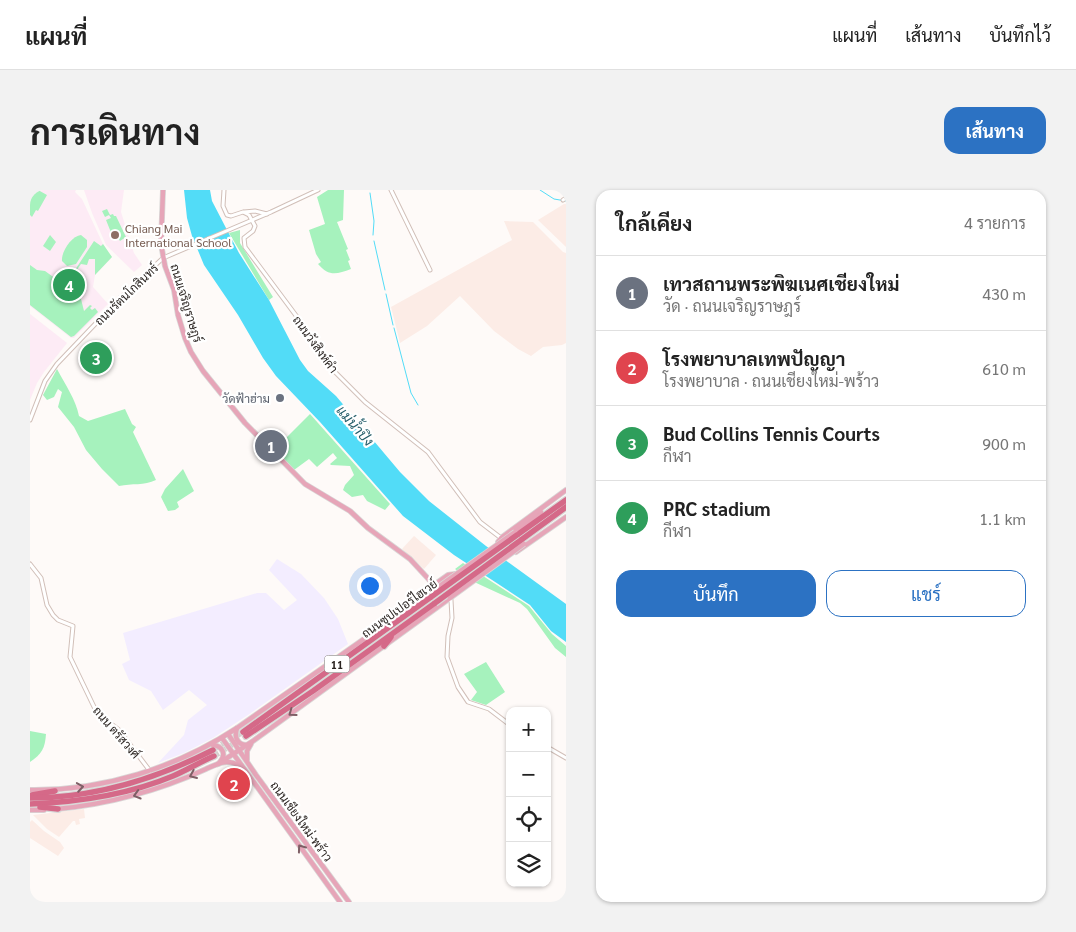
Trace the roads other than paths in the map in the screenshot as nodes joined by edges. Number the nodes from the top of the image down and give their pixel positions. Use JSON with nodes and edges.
{"nodes":[{"id":1,"x":163,"y":190,"type":"edge"},
{"id":2,"x":224,"y":190,"type":"edge"},
{"id":3,"x":318,"y":190,"type":"edge"},
{"id":4,"x":391,"y":190,"type":"edge"},
{"id":5,"x":243,"y":212,"type":"junction"},
{"id":6,"x":267,"y":214,"type":"junction"},
{"id":7,"x":250,"y":221,"type":"junction"},
{"id":8,"x":163,"y":258,"type":"junction"},
{"id":9,"x":430,"y":270,"type":"dead end"},
{"id":10,"x":30,"y":420,"type":"edge"},
{"id":11,"x":565,"y":492,"type":"edge"},
{"id":12,"x":566,"y":500,"type":"edge"},
{"id":13,"x":566,"y":507,"type":"edge"},
{"id":14,"x":566,"y":516,"type":"edge"},
{"id":15,"x":501,"y":538,"type":"junction"},
{"id":16,"x":519,"y":538,"type":"junction"},
{"id":17,"x":30,"y":564,"type":"edge"},
{"id":18,"x":434,"y":587,"type":"junction"},
{"id":19,"x":433,"y":600,"type":"junction"},
{"id":20,"x":449,"y":601,"type":"junction"},
{"id":21,"x":398,"y":621,"type":"junction"},
{"id":22,"x":377,"y":630,"type":"junction"},
{"id":23,"x":396,"y":632,"type":"junction"},
{"id":24,"x":363,"y":639,"type":"junction"},
{"id":25,"x":384,"y":646,"type":"junction"},
{"id":26,"x":371,"y":656,"type":"junction"},
{"id":27,"x":506,"y":722,"type":"edge"},
{"id":28,"x":242,"y":732,"type":"junction"},
{"id":29,"x":228,"y":734,"type":"junction"},
{"id":30,"x":222,"y":738,"type":"junction"},
{"id":31,"x":251,"y":743,"type":"junction"},
{"id":32,"x":551,"y":749,"type":"edge"},
{"id":33,"x":212,"y":750,"type":"junction"},
{"id":34,"x":239,"y":751,"type":"junction"},
{"id":35,"x":233,"y":755,"type":"junction"},
{"id":36,"x":566,"y":758,"type":"edge"},
{"id":37,"x":218,"y":763,"type":"junction"},
{"id":38,"x":249,"y":764,"type":"junction"},
{"id":39,"x":241,"y":767,"type":"junction"},
{"id":40,"x":150,"y":771,"type":"junction"},
{"id":41,"x":30,"y":790,"type":"edge"},
{"id":42,"x":55,"y":791,"type":"junction"},
{"id":43,"x":30,"y":797,"type":"edge"},
{"id":44,"x":30,"y":805,"type":"edge"},
{"id":45,"x":58,"y":809,"type":"junction"},
{"id":46,"x":30,"y":810,"type":"edge"},
{"id":47,"x":317,"y":858,"type":"junction"},
{"id":48,"x":311,"y":862,"type":"junction"},
{"id":49,"x":340,"y":902,"type":"edge"},
{"id":50,"x":348,"y":902,"type":"edge"}],
"edges":[{"from":1,"to":8,"type":"main road","name":"ถนนเจริญราษฎร์"},
{"from":2,"to":5,"type":"street"},
{"from":3,"to":6,"type":"street","name":"ถนนรัตนโกสินทร์"},
{"from":4,"to":9,"type":"street"},
{"from":5,"to":6,"type":"street"},
{"from":5,"to":7,"type":"street"},
{"from":6,"to":7,"type":"street","name":"ถนนรัตนโกสินทร์"},
{"from":7,"to":8,"type":"street","name":"ถนนรัตนโกสินทร์"},
{"from":7,"to":15,"type":"street","name":"ถนนวังสิงห์คำ"},
{"from":8,"to":10,"type":"street","name":"ถนนรัตนโกสินทร์"},
{"from":8,"to":18,"type":"main road","name":"ถนนเจริญราษฎร์"},
{"from":11,"to":15,"type":"main road"},
{"from":11,"to":16,"type":"main road"},
{"from":12,"to":16,"type":"highway","name":"ถนนซุปเปอร์ไฮเวย์","number":"11"},
{"from":13,"to":16,"type":"highway","name":"ถนนซุปเปอร์ไฮเวย์","number":"11"},
{"from":14,"to":15,"type":"main road"},
{"from":14,"to":16,"type":"main road"},
{"from":16,"to":18,"type":"main road","bridge":true},
{"from":16,"to":19,"type":"highway","name":"ถนนซุปเปอร์ไฮเวย์","number":"11","bridge":true},
{"from":16,"to":20,"type":"main road","bridge":true},
{"from":17,"to":40,"type":"street","name":"ถนน ตรัสวงศ์"},
{"from":18,"to":20,"type":"main road"},
{"from":18,"to":22,"type":"main road"},
{"from":18,"to":24,"type":"main road"},
{"from":19,"to":21,"type":"highway","name":"ถนนซุปเปอร์ไฮเวย์","number":"11"},
{"from":19,"to":23,"type":"highway","name":"ถนนซุปเปอร์ไฮเวย์","number":"11"},
{"from":20,"to":25,"type":"main road"},
{"from":20,"to":26,"type":"main road"},
{"from":20,"to":27,"type":"street"},
{"from":21,"to":22,"type":"highway"},
{"from":21,"to":28,"type":"highway","name":"ถนนซุปเปอร์ไฮเวย์","number":"11"},
{"from":22,"to":24,"type":"main road"},
{"from":23,"to":25,"type":"highway"},
{"from":23,"to":28,"type":"highway","name":"ถนนซุปเปอร์ไฮเวย์","number":"11"},
{"from":24,"to":28,"type":"main road"},
{"from":25,"to":26,"type":"main road"},
{"from":26,"to":31,"type":"main road","one_way":true},
{"from":28,"to":29,"type":"main road"},
{"from":28,"to":31,"type":"main road"},
{"from":29,"to":30,"type":"main road"},
{"from":29,"to":34,"type":"main road","name":"ถนนเชียงใหม่-พร้าว"},
{"from":30,"to":33,"type":"main road"},
{"from":30,"to":35,"type":"main road","name":"ถนนเชียงใหม่-พร้าว"},
{"from":31,"to":34,"type":"main road"},
{"from":31,"to":38,"type":"main road"},
{"from":32,"to":36,"type":"street"},
{"from":33,"to":37,"type":"main road"},
{"from":33,"to":40,"type":"main road"},
{"from":33,"to":43,"type":"highway"},
{"from":33,"to":44,"type":"highway"},
{"from":34,"to":35,"type":"main road"},
{"from":34,"to":38,"type":"main road","name":"ถนนเชียงใหม่-พร้าว"},
{"from":35,"to":37,"type":"main road"},
{"from":35,"to":39,"type":"main road","name":"ถนนเชียงใหม่-พร้าว"},
{"from":37,"to":39,"type":"main road"},
{"from":37,"to":45,"type":"main road","one_way":true},
{"from":38,"to":47,"type":"main road","name":"ถนนเชียงใหม่-พร้าว"},
{"from":48,"to":39,"type":"main road","name":"ถนนเชียงใหม่-พร้าว","one_way":true},
{"from":42,"to":40,"type":"main road","one_way":true},
{"from":41,"to":42,"type":"main road"},
{"from":42,"to":43,"type":"highway"},
{"from":44,"to":45,"type":"highway"},
{"from":45,"to":46,"type":"main road"},
{"from":47,"to":48,"type":"main road"},
{"from":47,"to":50,"type":"main road","name":"ถนนเชียงใหม่-พร้าว"},
{"from":48,"to":49,"type":"main road","name":"ถนนเชียงใหม่-พร้าว"}]}
